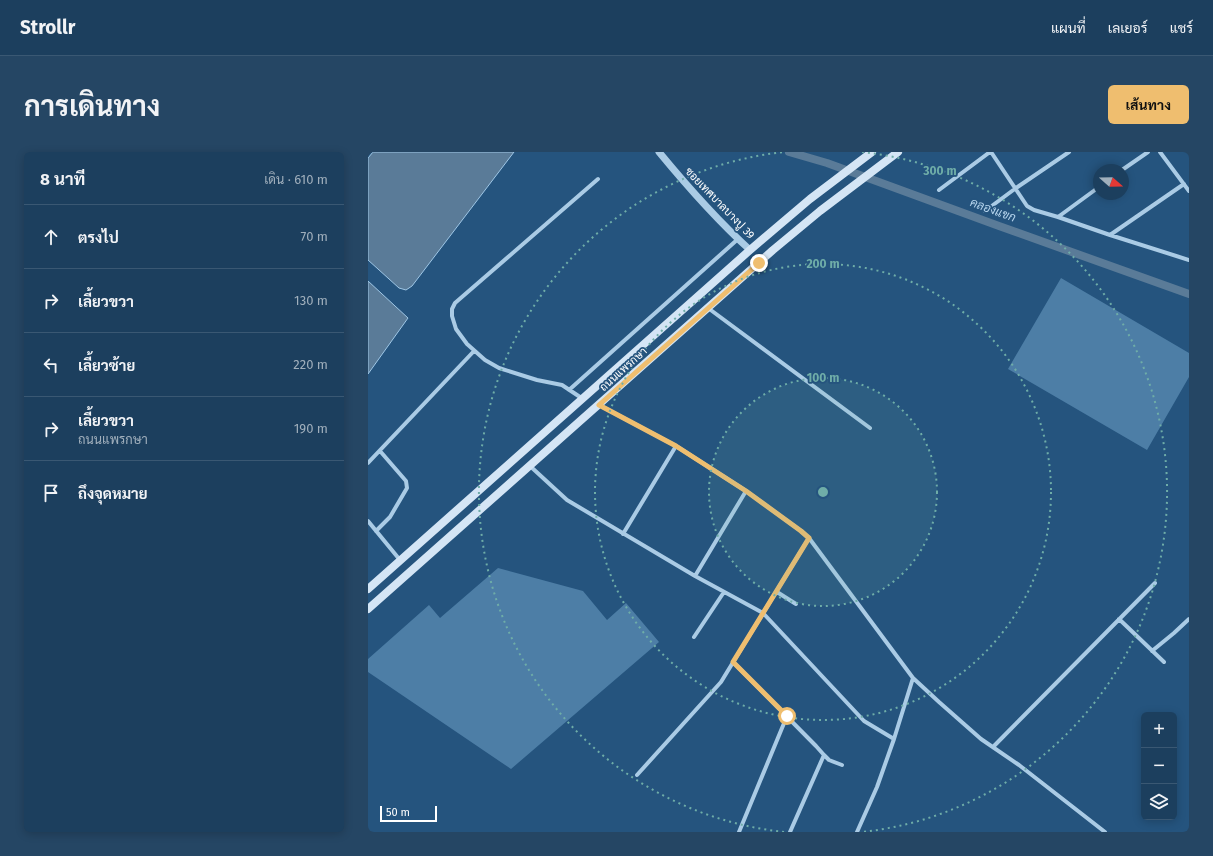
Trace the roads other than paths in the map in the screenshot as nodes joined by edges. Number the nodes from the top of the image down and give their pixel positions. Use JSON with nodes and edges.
{"nodes":[{"id":1,"x":659,"y":152,"type":"edge"},
{"id":2,"x":872,"y":152,"type":"edge"},
{"id":3,"x":898,"y":152,"type":"edge"},
{"id":4,"x":990,"y":152,"type":"edge"},
{"id":5,"x":1069,"y":152,"type":"edge"},
{"id":6,"x":1148,"y":152,"type":"edge"},
{"id":7,"x":1160,"y":152,"type":"edge"},
{"id":8,"x":1129,"y":165,"type":"edge"},
{"id":9,"x":598,"y":179,"type":"dead end"},
{"id":10,"x":1184,"y":184,"type":"junction"},
{"id":11,"x":1016,"y":188,"type":"junction"},
{"id":12,"x":939,"y":190,"type":"dead end"},
{"id":13,"x":1093,"y":191,"type":"edge"},
{"id":14,"x":1189,"y":191,"type":"edge"},
{"id":15,"x":985,"y":211,"type":"dead end"},
{"id":16,"x":1058,"y":216,"type":"junction"},
{"id":17,"x":1110,"y":235,"type":"junction"},
{"id":18,"x":738,"y":240,"type":"junction"},
{"id":19,"x":750,"y":250,"type":"junction"},
{"id":20,"x":1189,"y":260,"type":"edge"},
{"id":21,"x":708,"y":308,"type":"junction"},
{"id":22,"x":474,"y":351,"type":"junction"},
{"id":23,"x":569,"y":390,"type":"junction"},
{"id":24,"x":583,"y":400,"type":"junction"},
{"id":25,"x":599,"y":405,"type":"junction"},
{"id":26,"x":870,"y":428,"type":"dead end"},
{"id":27,"x":676,"y":446,"type":"junction"},
{"id":28,"x":380,"y":451,"type":"junction"},
{"id":29,"x":368,"y":462,"type":"edge"},
{"id":30,"x":530,"y":466,"type":"junction"},
{"id":31,"x":746,"y":491,"type":"junction"},
{"id":32,"x":368,"y":521,"type":"edge"},
{"id":33,"x":376,"y":531,"type":"junction"},
{"id":34,"x":623,"y":534,"type":"junction"},
{"id":35,"x":809,"y":538,"type":"junction"},
{"id":36,"x":415,"y":547,"type":"junction"},
{"id":37,"x":425,"y":558,"type":"junction"},
{"id":38,"x":400,"y":560,"type":"junction"},
{"id":39,"x":695,"y":576,"type":"junction"},
{"id":40,"x":1155,"y":583,"type":"dead end"},
{"id":41,"x":368,"y":589,"type":"edge"},
{"id":42,"x":724,"y":592,"type":"junction"},
{"id":43,"x":777,"y":592,"type":"junction"},
{"id":44,"x":796,"y":604,"type":"dead end"},
{"id":45,"x":368,"y":609,"type":"edge"},
{"id":46,"x":763,"y":613,"type":"junction"},
{"id":47,"x":1119,"y":619,"type":"junction"},
{"id":48,"x":1189,"y":619,"type":"edge"},
{"id":49,"x":694,"y":637,"type":"dead end"},
{"id":50,"x":1152,"y":651,"type":"junction"},
{"id":51,"x":733,"y":662,"type":"junction"},
{"id":52,"x":1164,"y":662,"type":"dead end"},
{"id":53,"x":913,"y":678,"type":"junction"},
{"id":54,"x":787,"y":716,"type":"junction"},
{"id":55,"x":894,"y":739,"type":"junction"},
{"id":56,"x":993,"y":747,"type":"junction"},
{"id":57,"x":824,"y":755,"type":"junction"},
{"id":58,"x":842,"y":765,"type":"dead end"},
{"id":59,"x":637,"y":775,"type":"dead end"},
{"id":60,"x":739,"y":832,"type":"edge"},
{"id":61,"x":790,"y":832,"type":"edge"},
{"id":62,"x":857,"y":832,"type":"edge"},
{"id":63,"x":1105,"y":832,"type":"edge"}],
"edges":[{"from":1,"to":18,"type":"street","name":"ซอยเทศบาลบางปู 39"},
{"from":2,"to":19,"type":"main road","name":"ถนนแพรกษา"},
{"from":3,"to":21,"type":"main road","name":"ถนนแพรกษา"},
{"from":4,"to":11,"type":"street"},
{"from":4,"to":12,"type":"street"},
{"from":5,"to":11,"type":"street"},
{"from":6,"to":8,"type":"street"},
{"from":7,"to":10,"type":"street"},
{"from":9,"to":22,"type":"street"},
{"from":10,"to":14,"type":"street"},
{"from":10,"to":17,"type":"street"},
{"from":11,"to":15,"type":"street"},
{"from":11,"to":16,"type":"street"},
{"from":13,"to":16,"type":"street"},
{"from":16,"to":17,"type":"street"},
{"from":17,"to":20,"type":"street"},
{"from":18,"to":19,"type":"street","name":"ซอยเทศบาลบางปู 39"},
{"from":18,"to":23,"type":"street"},
{"from":19,"to":24,"type":"main road","name":"ถนนแพรกษา"},
{"from":21,"to":25,"type":"main road","name":"ถนนแพรกษา"},
{"from":21,"to":26,"type":"street"},
{"from":22,"to":23,"type":"street"},
{"from":22,"to":28,"type":"street"},
{"from":23,"to":24,"type":"street"},
{"from":24,"to":36,"type":"main road","name":"ถนนแพรกษา"},
{"from":25,"to":27,"type":"street"},
{"from":25,"to":30,"type":"main road","name":"ถนนแพรกษา"},
{"from":27,"to":31,"type":"street"},
{"from":27,"to":34,"type":"street"},
{"from":28,"to":29,"type":"street"},
{"from":28,"to":33,"type":"street"},
{"from":30,"to":34,"type":"street"},
{"from":30,"to":37,"type":"main road","name":"ถนนแพรกษา"},
{"from":31,"to":35,"type":"street"},
{"from":31,"to":39,"type":"street"},
{"from":32,"to":33,"type":"street"},
{"from":33,"to":38,"type":"street"},
{"from":34,"to":39,"type":"street"},
{"from":35,"to":43,"type":"street"},
{"from":35,"to":53,"type":"street"},
{"from":36,"to":37,"type":"main road"},
{"from":36,"to":38,"type":"main road","name":"ถนนแพรกษา"},
{"from":37,"to":45,"type":"main road","name":"ถนนแพรกษา"},
{"from":38,"to":41,"type":"main road","name":"ถนนแพรกษา"},
{"from":39,"to":42,"type":"street"},
{"from":40,"to":47,"type":"street"},
{"from":42,"to":46,"type":"street"},
{"from":42,"to":49,"type":"street"},
{"from":43,"to":44,"type":"street"},
{"from":43,"to":46,"type":"street"},
{"from":46,"to":51,"type":"street"},
{"from":46,"to":55,"type":"street"},
{"from":47,"to":50,"type":"street"},
{"from":47,"to":56,"type":"street"},
{"from":48,"to":50,"type":"street"},
{"from":50,"to":52,"type":"street"},
{"from":51,"to":54,"type":"street"},
{"from":51,"to":59,"type":"street"},
{"from":53,"to":55,"type":"street"},
{"from":53,"to":56,"type":"street"},
{"from":54,"to":57,"type":"street"},
{"from":54,"to":60,"type":"street"},
{"from":55,"to":62,"type":"street"},
{"from":56,"to":63,"type":"street"},
{"from":57,"to":58,"type":"street"},
{"from":57,"to":61,"type":"street"}]}
